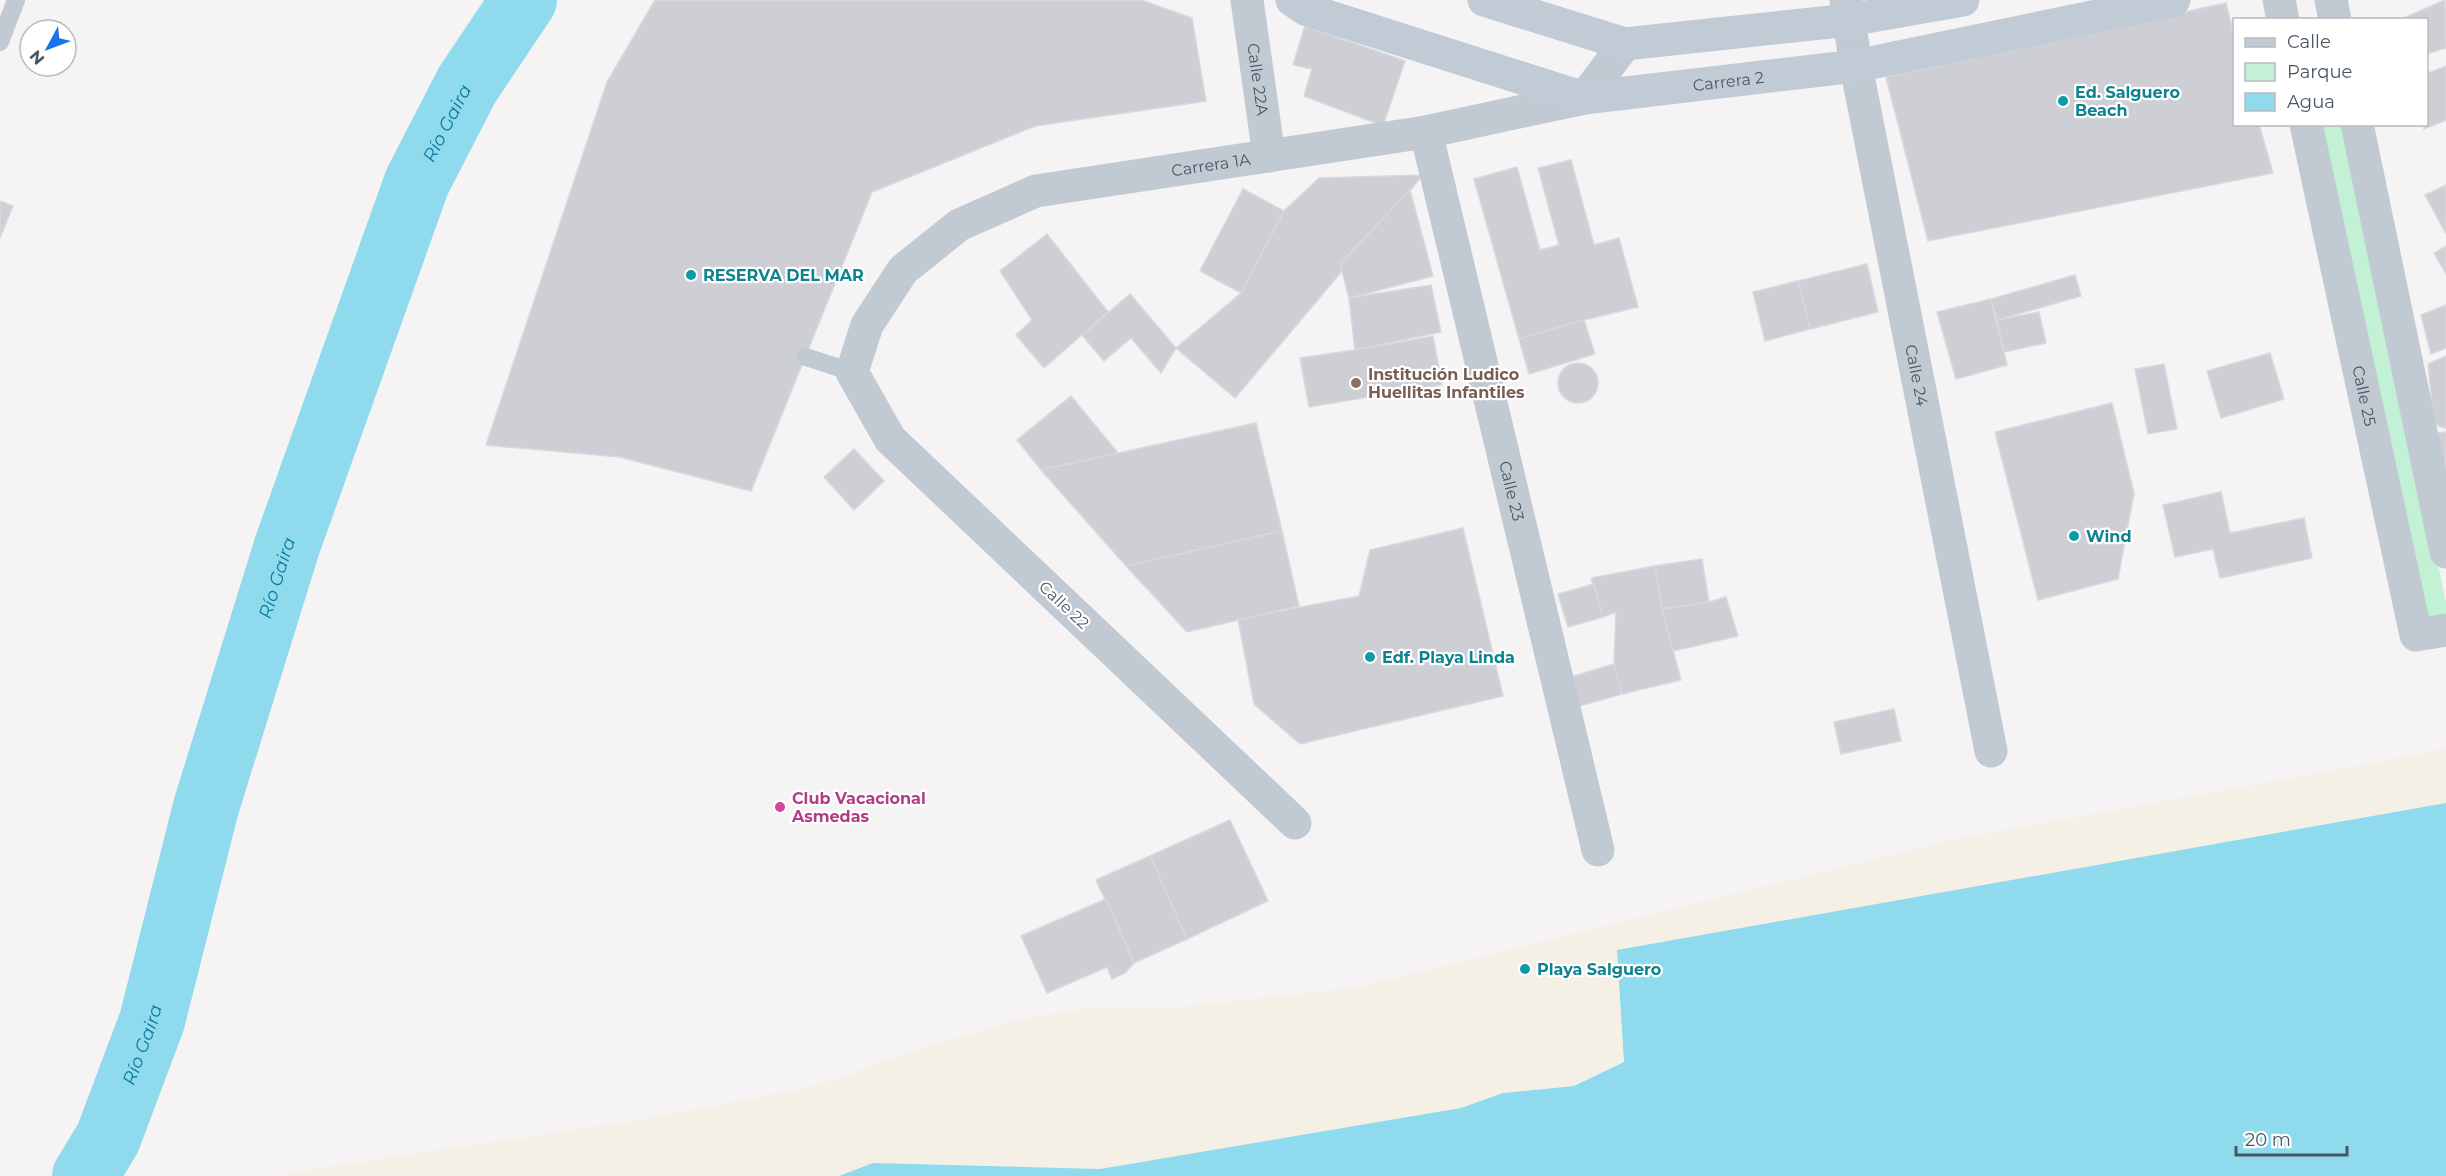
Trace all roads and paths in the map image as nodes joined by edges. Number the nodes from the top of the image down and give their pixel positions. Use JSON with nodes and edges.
{"nodes":[{"id":1,"x":15,"y":0,"type":"edge"},
{"id":2,"x":1246,"y":0,"type":"edge"},
{"id":3,"x":1292,"y":0,"type":"edge"},
{"id":4,"x":1484,"y":0,"type":"edge"},
{"id":5,"x":1963,"y":0,"type":"edge"},
{"id":6,"x":2174,"y":0,"type":"edge"},
{"id":7,"x":2279,"y":0,"type":"edge"},
{"id":8,"x":2331,"y":0,"type":"edge"},
{"id":9,"x":1848,"y":10,"type":"edge"},
{"id":10,"x":2283,"y":18,"type":"edge"},
{"id":11,"x":2335,"y":18,"type":"edge"},
{"id":12,"x":0,"y":42,"type":"edge"},
{"id":13,"x":1625,"y":44,"type":"junction"},
{"id":14,"x":1856,"y":66,"type":"junction"},
{"id":15,"x":1584,"y":98,"type":"junction"},
{"id":16,"x":2306,"y":126,"type":"edge"},
{"id":17,"x":2357,"y":126,"type":"edge"},
{"id":18,"x":1426,"y":132,"type":"junction"},
{"id":19,"x":1269,"y":156,"type":"junction"},
{"id":20,"x":806,"y":357,"type":"dead end"},
{"id":21,"x":852,"y":372,"type":"junction"},
{"id":22,"x":2446,"y":552,"type":"edge"},
{"id":23,"x":2446,"y":630,"type":"edge"},
{"id":24,"x":1991,"y":751,"type":"dead end"},
{"id":25,"x":1295,"y":823,"type":"dead end"},
{"id":26,"x":1598,"y":850,"type":"dead end"}],
"edges":[{"from":1,"to":12,"type":"lane"},
{"from":2,"to":19,"type":"street","name":"Calle 22A"},
{"from":3,"to":15,"type":"street","name":"Carrera 2"},
{"from":4,"to":13,"type":"street"},
{"from":5,"to":9,"type":"street"},
{"from":6,"to":14,"type":"street","name":"Carrera 2"},
{"from":7,"to":10,"type":"street"},
{"from":8,"to":11,"type":"street"},
{"from":9,"to":13,"type":"street"},
{"from":9,"to":14,"type":"street","name":"Calle 24"},
{"from":13,"to":15,"type":"street"},
{"from":14,"to":15,"type":"street","name":"Carrera 2"},
{"from":14,"to":24,"type":"street","name":"Calle 24"},
{"from":15,"to":18,"type":"street","name":"Carrera 1A"},
{"from":16,"to":23,"type":"street","name":"Calle 25"},
{"from":17,"to":22,"type":"street"},
{"from":18,"to":19,"type":"street","name":"Carrera 1A"},
{"from":18,"to":26,"type":"street","name":"Calle 23"},
{"from":19,"to":21,"type":"street","name":"Carrera 1A"},
{"from":20,"to":21,"type":"lane"},
{"from":21,"to":25,"type":"street","name":"Calle 22"}]}
